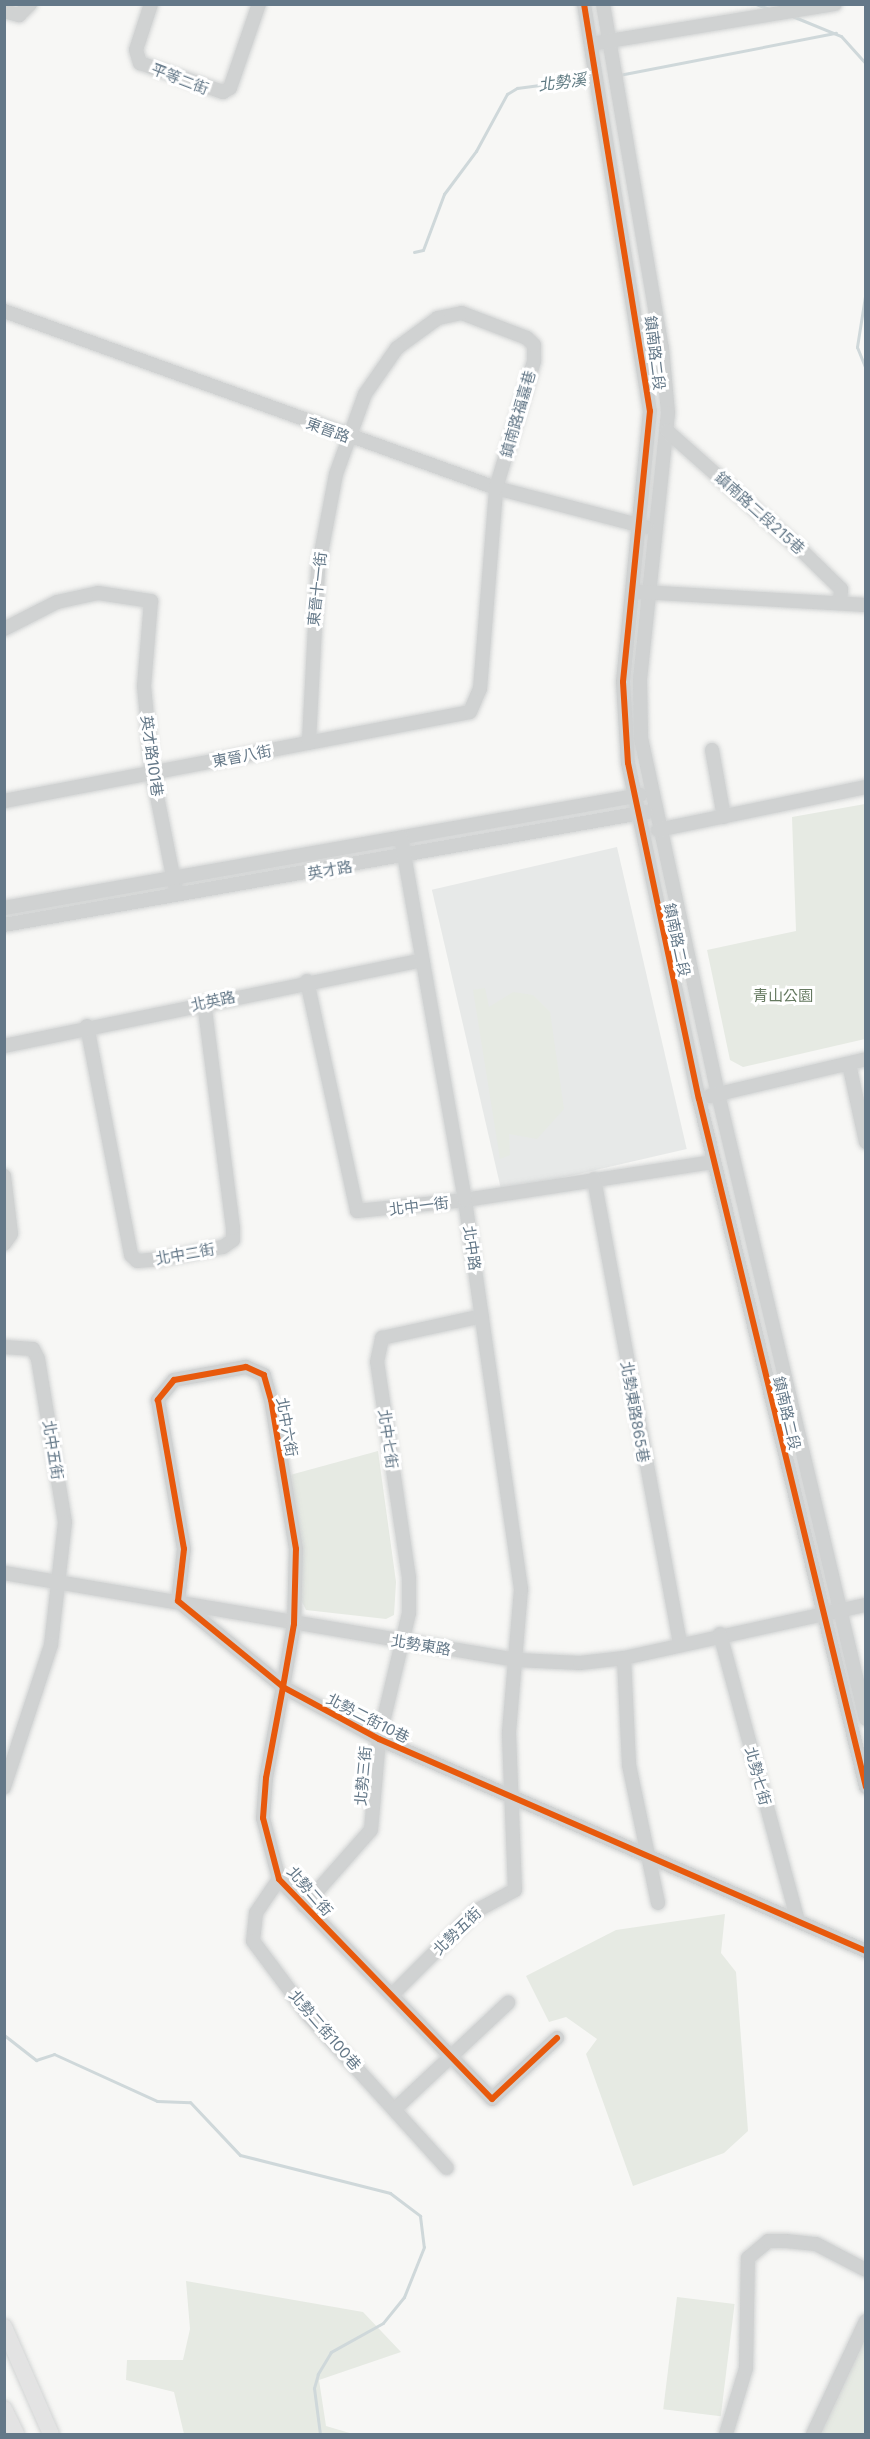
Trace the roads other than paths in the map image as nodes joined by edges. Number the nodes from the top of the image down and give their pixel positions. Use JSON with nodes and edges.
{"nodes":[{"id":1,"x":30,"y":4,"type":"edge"},
{"id":2,"x":151,"y":4,"type":"edge"},
{"id":3,"x":259,"y":4,"type":"edge"},
{"id":4,"x":584,"y":4,"type":"edge"},
{"id":5,"x":603,"y":4,"type":"edge"},
{"id":6,"x":835,"y":4,"type":"edge"},
{"id":7,"x":4,"y":11,"type":"edge"},
{"id":8,"x":610,"y":41,"type":"junction"},
{"id":9,"x":591,"y":44,"type":"junction"},
{"id":10,"x":4,"y":311,"type":"edge"},
{"id":11,"x":667,"y":430,"type":"junction"},
{"id":12,"x":349,"y":438,"type":"junction"},
{"id":13,"x":496,"y":488,"type":"junction"},
{"id":14,"x":640,"y":526,"type":"junction"},
{"id":15,"x":657,"y":529,"type":"junction"},
{"id":16,"x":633,"y":591,"type":"junction"},
{"id":17,"x":651,"y":593,"type":"junction"},
{"id":18,"x":840,"y":603,"type":"junction"},
{"id":19,"x":866,"y":604,"type":"edge"},
{"id":20,"x":4,"y":629,"type":"edge"},
{"id":21,"x":309,"y":742,"type":"junction"},
{"id":22,"x":712,"y":750,"type":"dead end"},
{"id":23,"x":152,"y":771,"type":"junction"},
{"id":24,"x":866,"y":787,"type":"edge"},
{"id":25,"x":651,"y":793,"type":"junction"},
{"id":26,"x":634,"y":796,"type":"junction"},
{"id":27,"x":4,"y":801,"type":"edge"},
{"id":28,"x":655,"y":811,"type":"junction"},
{"id":29,"x":638,"y":814,"type":"junction"},
{"id":30,"x":724,"y":817,"type":"junction"},
{"id":31,"x":658,"y":830,"type":"junction"},
{"id":32,"x":401,"y":838,"type":"junction"},
{"id":33,"x":404,"y":857,"type":"junction"},
{"id":34,"x":174,"y":879,"type":"junction"},
{"id":35,"x":178,"y":897,"type":"junction"},
{"id":36,"x":4,"y":908,"type":"edge"},
{"id":37,"x":4,"y":925,"type":"edge"},
{"id":38,"x":422,"y":960,"type":"junction"},
{"id":39,"x":307,"y":981,"type":"junction"},
{"id":40,"x":204,"y":1003,"type":"junction"},
{"id":41,"x":87,"y":1026,"type":"junction"},
{"id":42,"x":4,"y":1046,"type":"edge"},
{"id":43,"x":866,"y":1059,"type":"edge"},
{"id":44,"x":849,"y":1064,"type":"junction"},
{"id":45,"x":718,"y":1094,"type":"junction"},
{"id":46,"x":699,"y":1098,"type":"junction"},
{"id":47,"x":866,"y":1142,"type":"edge"},
{"id":48,"x":714,"y":1162,"type":"junction"},
{"id":49,"x":4,"y":1176,"type":"edge"},
{"id":50,"x":594,"y":1179,"type":"junction"},
{"id":51,"x":465,"y":1200,"type":"junction"},
{"id":52,"x":4,"y":1244,"type":"edge"},
{"id":53,"x":482,"y":1316,"type":"junction"},
{"id":54,"x":4,"y":1347,"type":"edge"},
{"id":55,"x":4,"y":1573,"type":"edge"},
{"id":56,"x":61,"y":1583,"type":"junction"},
{"id":57,"x":178,"y":1601,"type":"junction"},
{"id":58,"x":866,"y":1605,"type":"edge"},
{"id":59,"x":837,"y":1610,"type":"junction"},
{"id":60,"x":822,"y":1613,"type":"junction"},
{"id":61,"x":294,"y":1624,"type":"junction"},
{"id":62,"x":720,"y":1634,"type":"junction"},
{"id":63,"x":404,"y":1642,"type":"junction"},
{"id":64,"x":680,"y":1644,"type":"junction"},
{"id":65,"x":624,"y":1658,"type":"junction"},
{"id":66,"x":517,"y":1660,"type":"junction"},
{"id":67,"x":283,"y":1687,"type":"junction"},
{"id":68,"x":866,"y":1719,"type":"edge"},
{"id":69,"x":379,"y":1739,"type":"junction"},
{"id":70,"x":4,"y":1787,"type":"edge"},
{"id":71,"x":866,"y":1787,"type":"edge"},
{"id":72,"x":509,"y":1798,"type":"junction"},
{"id":73,"x":645,"y":1857,"type":"junction"},
{"id":74,"x":279,"y":1879,"type":"junction"},
{"id":75,"x":658,"y":1903,"type":"dead end"},
{"id":76,"x":304,"y":1906,"type":"junction"},
{"id":77,"x":796,"y":1917,"type":"junction"},
{"id":78,"x":866,"y":1952,"type":"edge"},
{"id":79,"x":394,"y":1993,"type":"junction"},
{"id":80,"x":508,"y":2003,"type":"dead end"},
{"id":81,"x":557,"y":2038,"type":"dead end"},
{"id":82,"x":452,"y":2053,"type":"junction"},
{"id":83,"x":396,"y":2108,"type":"junction"},
{"id":84,"x":447,"y":2168,"type":"dead end"},
{"id":85,"x":866,"y":2270,"type":"edge"},
{"id":86,"x":866,"y":2321,"type":"edge"},
{"id":87,"x":4,"y":2327,"type":"edge"},
{"id":88,"x":4,"y":2355,"type":"edge"},
{"id":89,"x":4,"y":2409,"type":"edge"},
{"id":90,"x":15,"y":2434,"type":"edge"},
{"id":91,"x":40,"y":2434,"type":"edge"},
{"id":92,"x":51,"y":2434,"type":"edge"},
{"id":93,"x":726,"y":2434,"type":"edge"},
{"id":94,"x":813,"y":2434,"type":"edge"}],
"edges":[{"from":1,"to":7,"type":"street"},
{"from":2,"to":3,"type":"street","name":"平等二街"},
{"from":4,"to":9,"type":"street","name":"鎮南路二段"},
{"from":5,"to":8,"type":"street","name":"鎮南路二段"},
{"from":6,"to":8,"type":"street"},
{"from":8,"to":9,"type":"street"},
{"from":8,"to":11,"type":"street","name":"鎮南路二段"},
{"from":9,"to":14,"type":"street","name":"鎮南路二段"},
{"from":10,"to":12,"type":"street","name":"東晉路"},
{"from":11,"to":15,"type":"street","name":"鎮南路二段"},
{"from":11,"to":18,"type":"street","name":"鎮南路二段215巷"},
{"from":12,"to":13,"type":"street","name":"東晉路"},
{"from":12,"to":13,"type":"street","name":"鎮南路福嘉巷"},
{"from":12,"to":21,"type":"street","name":"東晉十一街"},
{"from":13,"to":14,"type":"street","name":"東晉路"},
{"from":13,"to":21,"type":"street","name":"東晉八街"},
{"from":14,"to":15,"type":"street","name":"東晉路"},
{"from":14,"to":16,"type":"street","name":"鎮南路二段"},
{"from":15,"to":17,"type":"street","name":"鎮南路二段"},
{"from":16,"to":17,"type":"street"},
{"from":16,"to":26,"type":"street","name":"鎮南路二段"},
{"from":17,"to":18,"type":"street"},
{"from":17,"to":25,"type":"street","name":"鎮南路二段"},
{"from":18,"to":19,"type":"street"},
{"from":20,"to":23,"type":"street","name":"英才路101巷"},
{"from":21,"to":23,"type":"street","name":"東晉八街"},
{"from":22,"to":30,"type":"street"},
{"from":23,"to":27,"type":"street","name":"東晉八街"},
{"from":23,"to":34,"type":"street","name":"英才路101巷"},
{"from":24,"to":30,"type":"street"},
{"from":25,"to":26,"type":"street","name":"英才路"},
{"from":25,"to":28,"type":"street","name":"鎮南路二段"},
{"from":26,"to":29,"type":"street","name":"鎮南路二段"},
{"from":26,"to":32,"type":"street","name":"英才路"},
{"from":28,"to":29,"type":"street","name":"英才路"},
{"from":28,"to":31,"type":"street","name":"鎮南路二段"},
{"from":29,"to":33,"type":"street","name":"英才路"},
{"from":29,"to":46,"type":"street","name":"鎮南路二段"},
{"from":30,"to":31,"type":"street"},
{"from":31,"to":45,"type":"street","name":"鎮南路二段"},
{"from":32,"to":33,"type":"street","name":"北中路"},
{"from":32,"to":34,"type":"street","name":"英才路"},
{"from":33,"to":35,"type":"street","name":"英才路"},
{"from":33,"to":38,"type":"street","name":"北中路"},
{"from":34,"to":35,"type":"street","name":"英才路101巷"},
{"from":34,"to":36,"type":"street","name":"英才路"},
{"from":35,"to":37,"type":"street","name":"英才路"},
{"from":38,"to":39,"type":"street","name":"北英路"},
{"from":38,"to":51,"type":"street","name":"北中路"},
{"from":39,"to":40,"type":"street","name":"北英路"},
{"from":39,"to":51,"type":"street","name":"北中一街"},
{"from":40,"to":41,"type":"street","name":"北英路"},
{"from":40,"to":41,"type":"street","name":"北中二街"},
{"from":41,"to":42,"type":"street","name":"北英路"},
{"from":43,"to":44,"type":"street"},
{"from":44,"to":45,"type":"street"},
{"from":44,"to":47,"type":"street"},
{"from":45,"to":46,"type":"street"},
{"from":45,"to":59,"type":"street","name":"鎮南路二段"},
{"from":46,"to":48,"type":"street","name":"鎮南路二段"},
{"from":48,"to":50,"type":"street","name":"北中一街"},
{"from":48,"to":60,"type":"street","name":"鎮南路二段"},
{"from":49,"to":52,"type":"street"},
{"from":50,"to":51,"type":"street","name":"北中一街"},
{"from":50,"to":64,"type":"street","name":"北勢東路865巷"},
{"from":51,"to":53,"type":"street","name":"北中路"},
{"from":53,"to":63,"type":"street","name":"北中七街"},
{"from":53,"to":66,"type":"street","name":"北中路"},
{"from":54,"to":56,"type":"street","name":"北中五街"},
{"from":55,"to":56,"type":"street","name":"北勢東路"},
{"from":56,"to":57,"type":"street","name":"北勢東路"},
{"from":56,"to":70,"type":"street"},
{"from":57,"to":61,"type":"street","name":"北勢東路"},
{"from":57,"to":61,"type":"street","name":"北中六街"},
{"from":57,"to":67,"type":"street","name":"北勢二街10巷"},
{"from":58,"to":59,"type":"street","name":"北勢東路"},
{"from":59,"to":60,"type":"street","name":"北勢東路"},
{"from":59,"to":68,"type":"street","name":"鎮南路二段"},
{"from":60,"to":62,"type":"street","name":"北勢東路"},
{"from":60,"to":71,"type":"street","name":"鎮南路二段"},
{"from":61,"to":63,"type":"street","name":"北勢東路"},
{"from":61,"to":67,"type":"street","name":"北勢二街"},
{"from":62,"to":64,"type":"street","name":"北勢東路"},
{"from":62,"to":77,"type":"street","name":"北勢七街"},
{"from":63,"to":66,"type":"street","name":"北勢東路"},
{"from":63,"to":69,"type":"street","name":"北勢三街"},
{"from":64,"to":65,"type":"street","name":"北勢東路"},
{"from":65,"to":66,"type":"street","name":"北勢東路"},
{"from":65,"to":73,"type":"street"},
{"from":66,"to":72,"type":"street","name":"北勢五街"},
{"from":67,"to":69,"type":"street","name":"北勢二街10巷"},
{"from":67,"to":74,"type":"street","name":"北勢二街"},
{"from":69,"to":72,"type":"street","name":"北勢二街10巷"},
{"from":69,"to":76,"type":"street","name":"北勢三街"},
{"from":72,"to":73,"type":"street","name":"北勢二街10巷"},
{"from":72,"to":79,"type":"street","name":"北勢五街"},
{"from":73,"to":75,"type":"street"},
{"from":73,"to":77,"type":"street","name":"北勢二街10巷"},
{"from":74,"to":76,"type":"street","name":"北勢二街"},
{"from":74,"to":83,"type":"street","name":"北勢二街100巷"},
{"from":76,"to":79,"type":"street","name":"北勢二街"},
{"from":77,"to":78,"type":"street","name":"北勢二街10巷"},
{"from":79,"to":82,"type":"street","name":"北勢二街"},
{"from":80,"to":82,"type":"street"},
{"from":81,"to":82,"type":"street","name":"北勢二街"},
{"from":82,"to":83,"type":"street"},
{"from":83,"to":84,"type":"street","name":"北勢二街100巷"},
{"from":85,"to":93,"type":"street"},
{"from":86,"to":94,"type":"street"},
{"from":87,"to":92,"type":"main road"},
{"from":88,"to":91,"type":"main road"},
{"from":89,"to":90,"type":"main road"}]}
